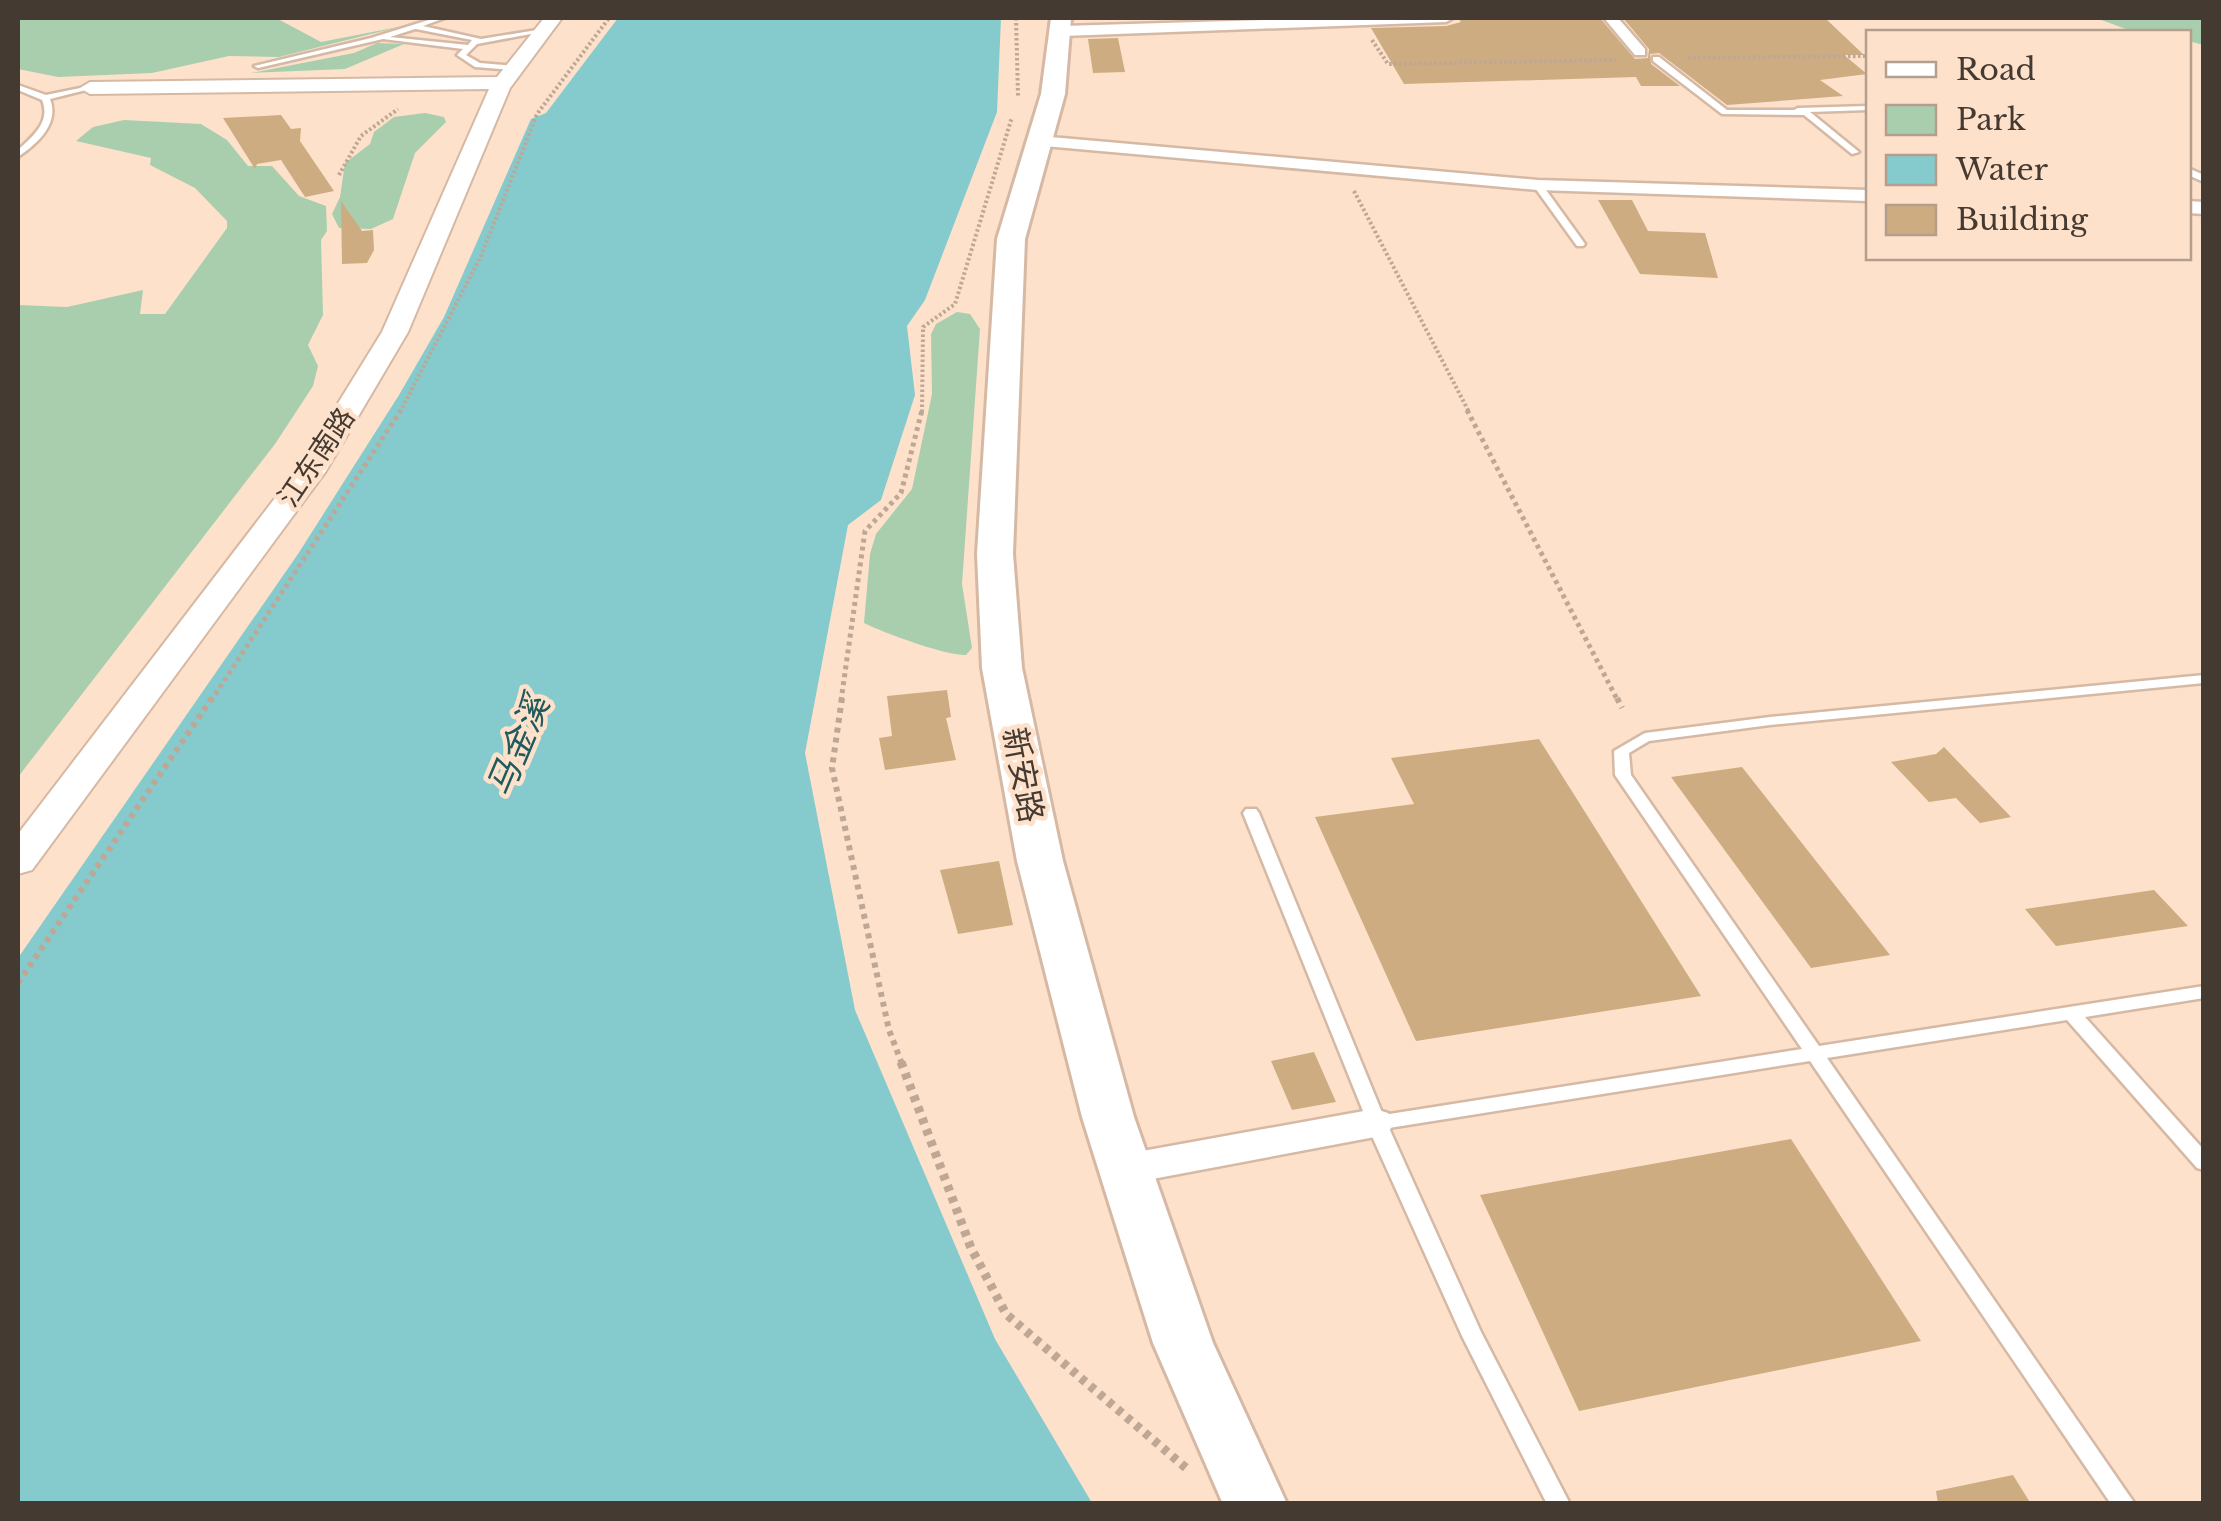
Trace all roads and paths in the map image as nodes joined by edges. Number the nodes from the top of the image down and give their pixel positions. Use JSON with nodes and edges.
{"nodes":[{"id":1,"x":441,"y":18,"type":"edge"},
{"id":2,"x":609,"y":18,"type":"edge"},
{"id":3,"x":1016,"y":18,"type":"edge"},
{"id":4,"x":1446,"y":18,"type":"edge"},
{"id":5,"x":1611,"y":18,"type":"edge"},
{"id":6,"x":1360,"y":22,"type":"junction"},
{"id":7,"x":548,"y":24,"type":"edge"},
{"id":8,"x":1062,"y":24,"type":"edge"},
{"id":9,"x":415,"y":26,"type":"junction"},
{"id":10,"x":580,"y":35,"type":"dead end"},
{"id":11,"x":596,"y":35,"type":"junction"},
{"id":12,"x":376,"y":38,"type":"junction"},
{"id":13,"x":481,"y":40,"type":"junction"},
{"id":14,"x":575,"y":43,"type":"dead end"},
{"id":15,"x":590,"y":43,"type":"junction"},
{"id":16,"x":468,"y":46,"type":"junction"},
{"id":17,"x":1648,"y":55,"type":"junction"},
{"id":18,"x":1866,"y":56,"type":"edge"},
{"id":19,"x":258,"y":66,"type":"dead end"},
{"id":20,"x":508,"y":75,"type":"junction"},
{"id":21,"x":18,"y":87,"type":"edge"},
{"id":22,"x":90,"y":88,"type":"joint"},
{"id":23,"x":44,"y":98,"type":"junction"},
{"id":24,"x":408,"y":104,"type":"dead end"},
{"id":25,"x":1866,"y":108,"type":"edge"},
{"id":26,"x":1794,"y":110,"type":"junction"},
{"id":27,"x":1039,"y":141,"type":"junction"},
{"id":28,"x":1856,"y":152,"type":"dead end"},
{"id":29,"x":18,"y":154,"type":"edge"},
{"id":30,"x":1342,"y":168,"type":"junction"},
{"id":31,"x":339,"y":176,"type":"dead end"},
{"id":32,"x":1538,"y":185,"type":"junction"},
{"id":33,"x":1866,"y":196,"type":"edge"},
{"id":34,"x":1580,"y":244,"type":"dead end"},
{"id":35,"x":2204,"y":680,"type":"edge"},
{"id":36,"x":1622,"y":708,"type":"dead end"},
{"id":37,"x":1251,"y":813,"type":"dead end"},
{"id":38,"x":18,"y":861,"type":"edge"},
{"id":39,"x":18,"y":983,"type":"edge"},
{"id":40,"x":2204,"y":992,"type":"edge"},
{"id":41,"x":2072,"y":1014,"type":"junction"},
{"id":42,"x":1812,"y":1055,"type":"junction"},
{"id":43,"x":1376,"y":1123,"type":"junction"},
{"id":44,"x":2204,"y":1163,"type":"edge"},
{"id":45,"x":1126,"y":1168,"type":"junction"},
{"id":46,"x":1188,"y":1470,"type":"dead end"},
{"id":47,"x":1255,"y":1504,"type":"edge"},
{"id":48,"x":1560,"y":1504,"type":"edge"},
{"id":49,"x":2124,"y":1504,"type":"edge"}],
"edges":[{"from":1,"to":9,"type":"lane"},
{"from":2,"to":11,"type":"path"},
{"from":3,"to":46,"type":"path"},
{"from":4,"to":6,"type":"street"},
{"from":5,"to":17,"type":"street"},
{"from":6,"to":8,"type":"street"},
{"from":6,"to":17,"type":"path"},
{"from":7,"to":13,"type":"lane"},
{"from":7,"to":20,"type":"street","name":"江东南路"},
{"from":8,"to":27,"type":"main road","name":"新安路"},
{"from":9,"to":12,"type":"lane"},
{"from":9,"to":13,"type":"lane"},
{"from":10,"to":11,"type":"path"},
{"from":11,"to":15,"type":"path"},
{"from":12,"to":16,"type":"lane"},
{"from":12,"to":19,"type":"lane"},
{"from":13,"to":16,"type":"lane"},
{"from":14,"to":15,"type":"path"},
{"from":15,"to":39,"type":"path"},
{"from":16,"to":20,"type":"lane"},
{"from":17,"to":18,"type":"path"},
{"from":17,"to":26,"type":"lane"},
{"from":20,"to":22,"type":"street"},
{"from":20,"to":38,"type":"street","name":"江东南路"},
{"from":21,"to":23,"type":"lane"},
{"from":22,"to":23,"type":"lane"},
{"from":23,"to":29,"type":"lane"},
{"from":24,"to":31,"type":"path"},
{"from":25,"to":26,"type":"lane"},
{"from":26,"to":28,"type":"lane"},
{"from":27,"to":30,"type":"street"},
{"from":27,"to":45,"type":"main road","name":"新安路"},
{"from":30,"to":32,"type":"street"},
{"from":30,"to":36,"type":"path"},
{"from":32,"to":33,"type":"street"},
{"from":32,"to":34,"type":"lane"},
{"from":35,"to":42,"type":"lane"},
{"from":37,"to":43,"type":"lane"},
{"from":40,"to":41,"type":"lane"},
{"from":41,"to":42,"type":"lane"},
{"from":41,"to":44,"type":"lane"},
{"from":42,"to":43,"type":"lane"},
{"from":42,"to":49,"type":"lane"},
{"from":43,"to":45,"type":"street"},
{"from":43,"to":48,"type":"lane"},
{"from":45,"to":47,"type":"main road","name":"新安路"}]}
